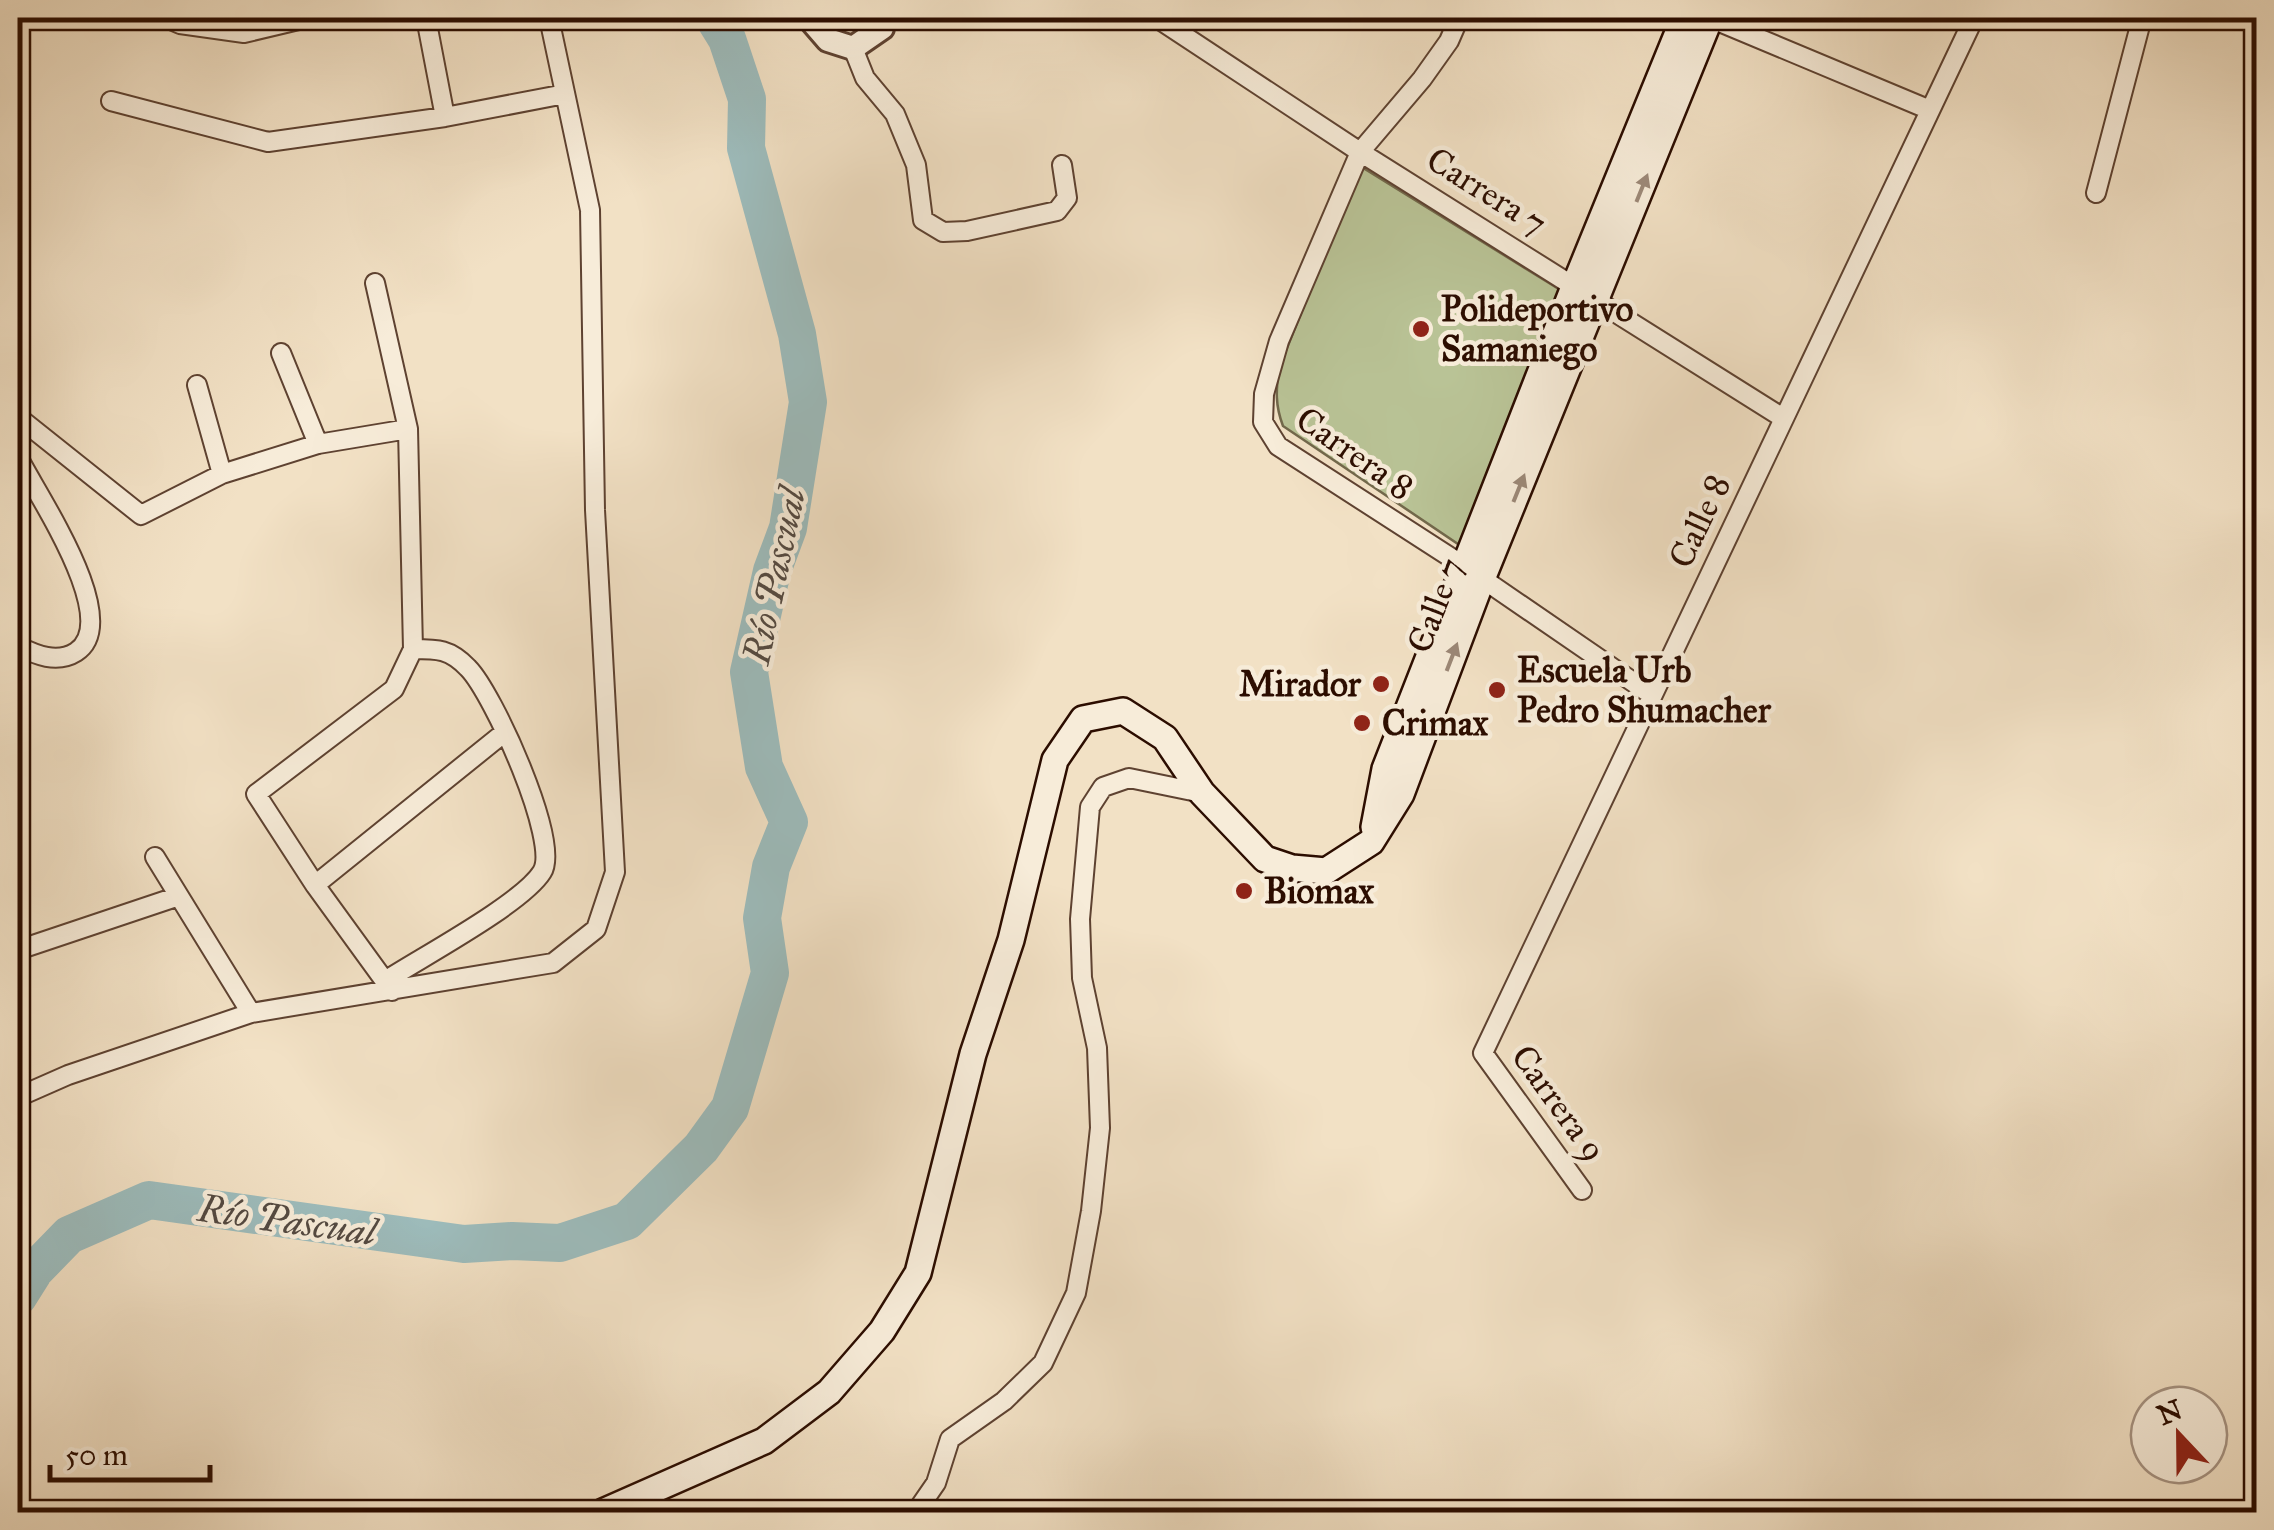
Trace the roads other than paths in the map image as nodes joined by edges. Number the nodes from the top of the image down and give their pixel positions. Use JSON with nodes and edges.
{"nodes":[{"id":1,"x":166,"y":18,"type":"edge"},
{"id":2,"x":306,"y":18,"type":"edge"},
{"id":3,"x":426,"y":18,"type":"edge"},
{"id":4,"x":548,"y":18,"type":"edge"},
{"id":5,"x":810,"y":18,"type":"edge"},
{"id":6,"x":883,"y":18,"type":"edge"},
{"id":7,"x":1157,"y":18,"type":"edge"},
{"id":8,"x":1459,"y":18,"type":"edge"},
{"id":9,"x":1684,"y":18,"type":"edge"},
{"id":10,"x":1710,"y":18,"type":"edge"},
{"id":11,"x":1974,"y":18,"type":"edge"},
{"id":12,"x":2142,"y":18,"type":"edge"},
{"id":13,"x":854,"y":48,"type":"junction"},
{"id":14,"x":564,"y":94,"type":"junction"},
{"id":15,"x":111,"y":101,"type":"dead end"},
{"id":16,"x":1930,"y":110,"type":"junction"},
{"id":17,"x":445,"y":117,"type":"junction"},
{"id":18,"x":1360,"y":152,"type":"junction"},
{"id":19,"x":1062,"y":165,"type":"dead end"},
{"id":20,"x":2096,"y":193,"type":"dead end"},
{"id":21,"x":375,"y":283,"type":"dead end"},
{"id":22,"x":1574,"y":287,"type":"junction"},
{"id":23,"x":1596,"y":301,"type":"junction"},
{"id":24,"x":281,"y":353,"type":"dead end"},
{"id":25,"x":197,"y":385,"type":"dead end"},
{"id":26,"x":18,"y":418,"type":"edge"},
{"id":27,"x":1784,"y":418,"type":"junction"},
{"id":28,"x":408,"y":429,"type":"junction"},
{"id":29,"x":318,"y":444,"type":"junction"},
{"id":30,"x":18,"y":457,"type":"edge"},
{"id":31,"x":222,"y":474,"type":"junction"},
{"id":32,"x":1473,"y":572,"type":"junction"},
{"id":33,"x":18,"y":646,"type":"edge"},
{"id":34,"x":413,"y":650,"type":"junction"},
{"id":35,"x":1652,"y":696,"type":"junction"},
{"id":36,"x":506,"y":732,"type":"junction"},
{"id":37,"x":1202,"y":793,"type":"junction"},
{"id":38,"x":156,"y":856,"type":"dead end"},
{"id":39,"x":315,"y":885,"type":"junction"},
{"id":40,"x":179,"y":896,"type":"junction"},
{"id":41,"x":18,"y":950,"type":"edge"},
{"id":42,"x":388,"y":986,"type":"junction"},
{"id":43,"x":251,"y":1013,"type":"junction"},
{"id":44,"x":1482,"y":1053,"type":"joint"},
{"id":45,"x":18,"y":1098,"type":"edge"},
{"id":46,"x":1582,"y":1190,"type":"dead end"},
{"id":47,"x":603,"y":1512,"type":"edge"},
{"id":48,"x":916,"y":1512,"type":"edge"}],
"edges":[{"from":1,"to":2,"type":"street"},
{"from":3,"to":17,"type":"street"},
{"from":4,"to":14,"type":"street"},
{"from":5,"to":13,"type":"street"},
{"from":6,"to":13,"type":"street"},
{"from":7,"to":18,"type":"street","name":"Carrera 7"},
{"from":8,"to":18,"type":"street","name":"Carrera 8"},
{"from":9,"to":22,"type":"main road","name":"Calle 7"},
{"from":10,"to":16,"type":"street"},
{"from":23,"to":10,"type":"main road","name":"Calle 7","one_way":true},
{"from":11,"to":16,"type":"street","name":"Calle 8"},
{"from":12,"to":20,"type":"street"},
{"from":13,"to":19,"type":"street"},
{"from":14,"to":17,"type":"street"},
{"from":14,"to":42,"type":"street"},
{"from":15,"to":17,"type":"street"},
{"from":16,"to":27,"type":"street","name":"Calle 8"},
{"from":18,"to":22,"type":"street","name":"Carrera 7"},
{"from":18,"to":32,"type":"street","name":"Carrera 8"},
{"from":21,"to":28,"type":"street"},
{"from":22,"to":23,"type":"street","name":"Carrera 7"},
{"from":22,"to":32,"type":"main road","name":"Calle 7"},
{"from":23,"to":27,"type":"street","name":"Carrera 7"},
{"from":32,"to":23,"type":"main road","name":"Calle 7","one_way":true},
{"from":24,"to":29,"type":"street"},
{"from":25,"to":31,"type":"street"},
{"from":26,"to":31,"type":"street"},
{"from":27,"to":35,"type":"street","name":"Calle 8"},
{"from":28,"to":29,"type":"street"},
{"from":28,"to":34,"type":"street"},
{"from":29,"to":31,"type":"street"},
{"from":30,"to":33,"type":"street"},
{"from":32,"to":35,"type":"street","name":"Carrera 8"},
{"from":32,"to":37,"type":"main road","name":"Calle 7"},
{"from":34,"to":36,"type":"street"},
{"from":34,"to":39,"type":"street"},
{"from":35,"to":44,"type":"street","name":"Calle 8"},
{"from":36,"to":39,"type":"street"},
{"from":36,"to":42,"type":"street"},
{"from":37,"to":47,"type":"main road"},
{"from":37,"to":48,"type":"street"},
{"from":38,"to":40,"type":"street"},
{"from":39,"to":42,"type":"street"},
{"from":40,"to":41,"type":"street"},
{"from":40,"to":43,"type":"street"},
{"from":42,"to":43,"type":"street"},
{"from":43,"to":45,"type":"street"},
{"from":44,"to":46,"type":"street","name":"Carrera 9"}]}
